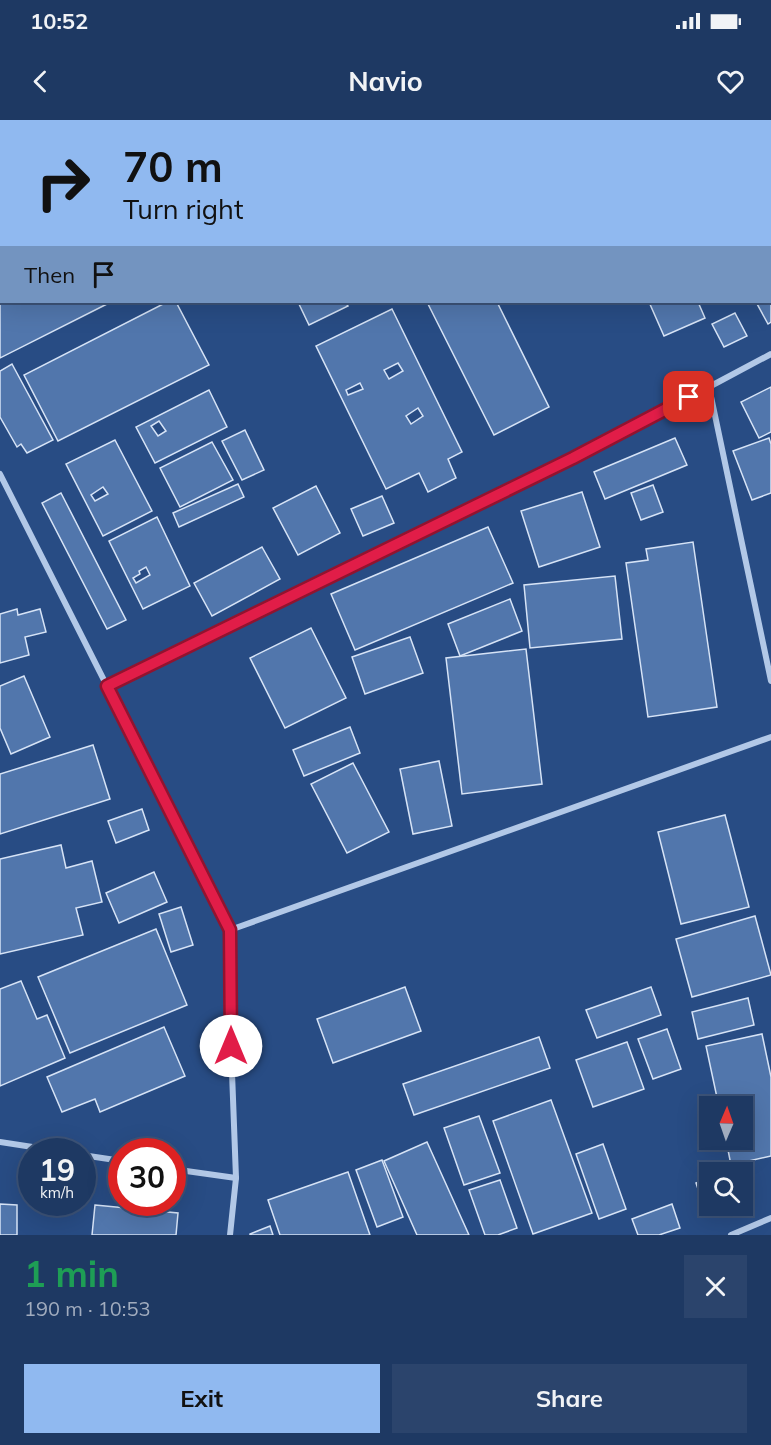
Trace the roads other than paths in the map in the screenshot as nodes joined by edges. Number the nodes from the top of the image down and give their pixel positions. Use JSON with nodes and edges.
{"nodes":[{"id":1,"x":771,"y":354,"type":"edge"},
{"id":2,"x":709,"y":387,"type":"junction"},
{"id":3,"x":0,"y":474,"type":"edge"},
{"id":4,"x":771,"y":681,"type":"edge"},
{"id":5,"x":107,"y":686,"type":"junction"},
{"id":6,"x":771,"y":737,"type":"edge"},
{"id":7,"x":230,"y":930,"type":"junction"},
{"id":8,"x":0,"y":1142,"type":"edge"},
{"id":9,"x":18,"y":1145,"type":"edge"},
{"id":10,"x":186,"y":1171,"type":"edge"},
{"id":11,"x":236,"y":1179,"type":"junction"},
{"id":12,"x":771,"y":1218,"type":"edge"},
{"id":13,"x":230,"y":1235,"type":"edge"},
{"id":14,"x":731,"y":1235,"type":"edge"}],
"edges":[{"from":1,"to":2,"type":"street"},
{"from":2,"to":4,"type":"street"},
{"from":2,"to":5,"type":"street"},
{"from":3,"to":5,"type":"street"},
{"from":5,"to":7,"type":"street"},
{"from":6,"to":7,"type":"street"},
{"from":7,"to":11,"type":"street"},
{"from":8,"to":9,"type":"street"},
{"from":10,"to":11,"type":"street"},
{"from":11,"to":13,"type":"street"},
{"from":12,"to":14,"type":"street"}]}
